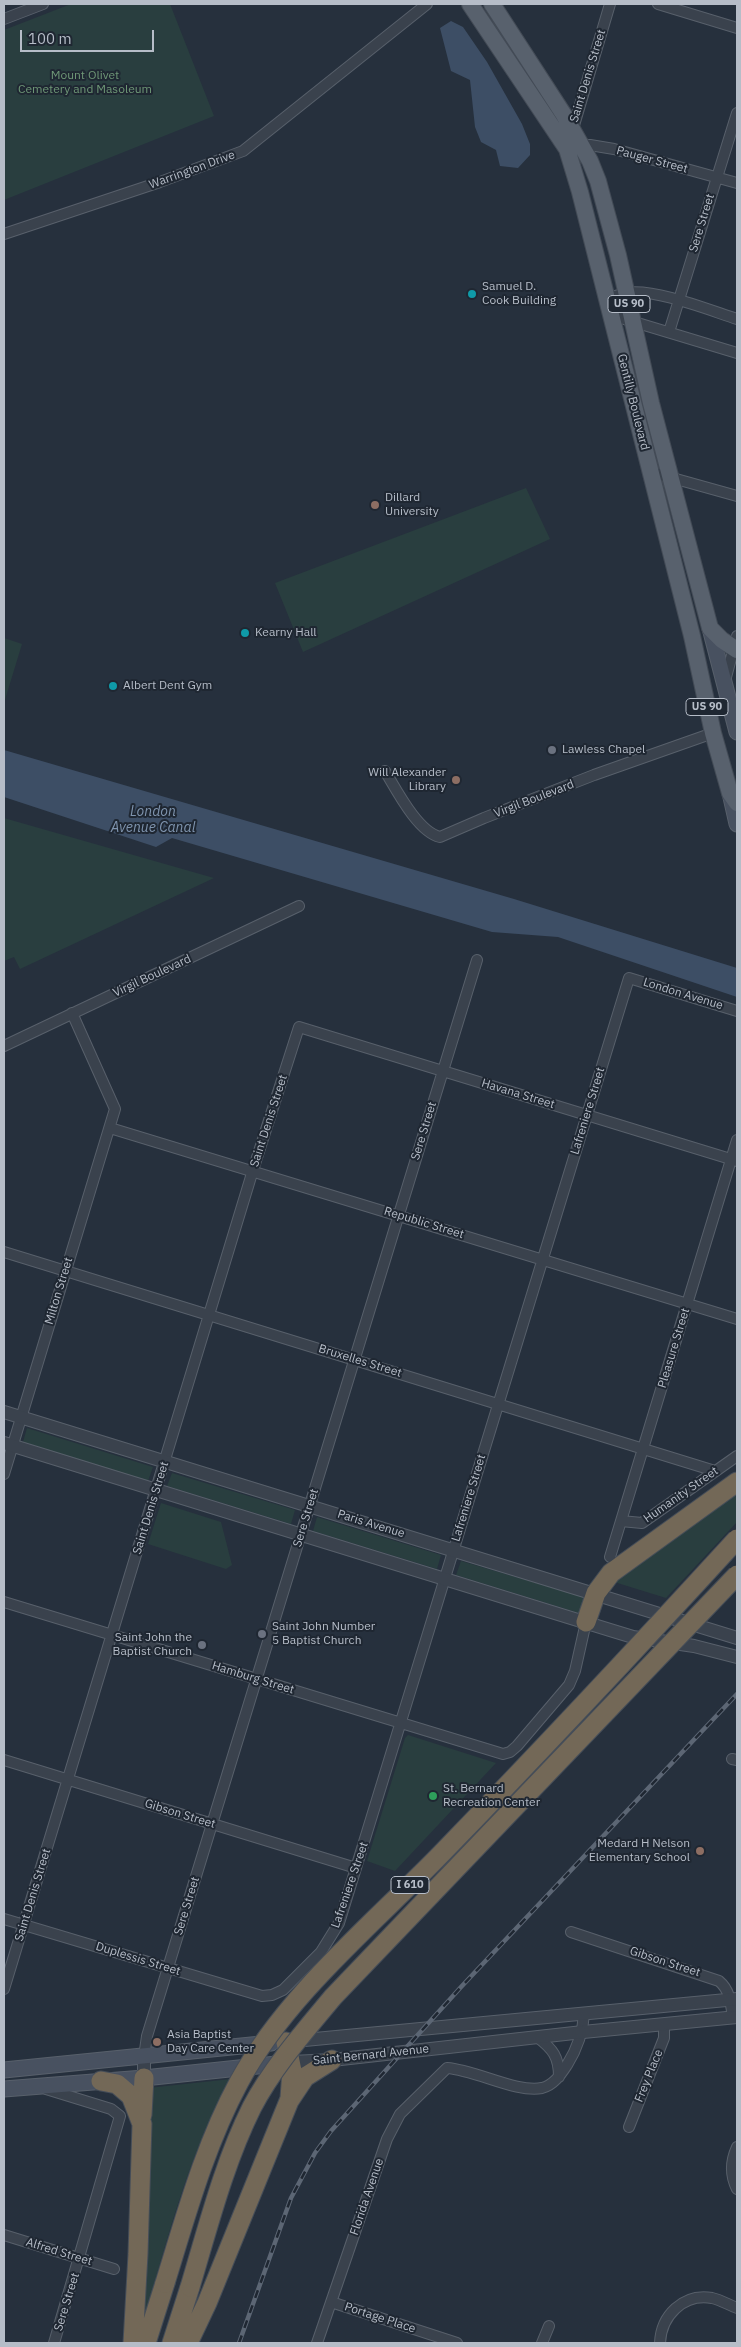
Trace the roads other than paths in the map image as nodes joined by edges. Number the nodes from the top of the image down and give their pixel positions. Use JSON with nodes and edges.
{"nodes":[{"id":1,"x":44,"y":4,"type":"edge"},
{"id":2,"x":427,"y":4,"type":"edge"},
{"id":3,"x":470,"y":4,"type":"edge"},
{"id":4,"x":492,"y":4,"type":"edge"},
{"id":5,"x":610,"y":4,"type":"edge"},
{"id":6,"x":658,"y":4,"type":"edge"},
{"id":7,"x":4,"y":19,"type":"edge"},
{"id":8,"x":737,"y":28,"type":"edge"},
{"id":9,"x":737,"y":113,"type":"edge"},
{"id":10,"x":572,"y":129,"type":"junction"},
{"id":11,"x":574,"y":147,"type":"junction"},
{"id":12,"x":716,"y":178,"type":"junction"},
{"id":13,"x":737,"y":183,"type":"edge"},
{"id":14,"x":4,"y":234,"type":"edge"},
{"id":15,"x":626,"y":293,"type":"junction"},
{"id":16,"x":678,"y":300,"type":"junction"},
{"id":17,"x":609,"y":307,"type":"junction"},
{"id":18,"x":737,"y":319,"type":"edge"},
{"id":19,"x":633,"y":322,"type":"junction"},
{"id":20,"x":669,"y":332,"type":"junction"},
{"id":21,"x":737,"y":353,"type":"edge"},
{"id":22,"x":651,"y":472,"type":"junction"},
{"id":23,"x":671,"y":477,"type":"junction"},
{"id":24,"x":737,"y":496,"type":"edge"},
{"id":25,"x":710,"y":628,"type":"junction"},
{"id":26,"x":736,"y":645,"type":"edge"},
{"id":27,"x":724,"y":682,"type":"junction"},
{"id":28,"x":737,"y":732,"type":"edge"},
{"id":29,"x":713,"y":733,"type":"junction"},
{"id":30,"x":386,"y":771,"type":"dead end"},
{"id":31,"x":734,"y":798,"type":"edge"},
{"id":32,"x":737,"y":824,"type":"edge"},
{"id":33,"x":300,"y":906,"type":"dead end"},
{"id":34,"x":477,"y":960,"type":"dead end"},
{"id":35,"x":629,"y":978,"type":"joint"},
{"id":36,"x":737,"y":1011,"type":"edge"},
{"id":37,"x":72,"y":1013,"type":"junction"},
{"id":38,"x":299,"y":1027,"type":"joint"},
{"id":39,"x":4,"y":1046,"type":"edge"},
{"id":40,"x":442,"y":1070,"type":"junction"},
{"id":41,"x":587,"y":1115,"type":"junction"},
{"id":42,"x":110,"y":1128,"type":"junction"},
{"id":43,"x":737,"y":1140,"type":"edge"},
{"id":44,"x":734,"y":1160,"type":"edge"},
{"id":45,"x":253,"y":1170,"type":"junction"},
{"id":46,"x":398,"y":1215,"type":"junction"},
{"id":47,"x":4,"y":1252,"type":"edge"},
{"id":48,"x":542,"y":1259,"type":"junction"},
{"id":49,"x":66,"y":1272,"type":"junction"},
{"id":50,"x":688,"y":1303,"type":"junction"},
{"id":51,"x":209,"y":1316,"type":"junction"},
{"id":52,"x":737,"y":1319,"type":"edge"},
{"id":53,"x":354,"y":1359,"type":"junction"},
{"id":54,"x":498,"y":1404,"type":"junction"},
{"id":55,"x":4,"y":1412,"type":"edge"},
{"id":56,"x":21,"y":1417,"type":"junction"},
{"id":57,"x":8,"y":1444,"type":"edge"},
{"id":58,"x":642,"y":1448,"type":"junction"},
{"id":59,"x":737,"y":1456,"type":"edge"},
{"id":60,"x":165,"y":1461,"type":"junction"},
{"id":61,"x":715,"y":1471,"type":"junction"},
{"id":62,"x":4,"y":1474,"type":"edge"},
{"id":63,"x":737,"y":1482,"type":"edge"},
{"id":64,"x":157,"y":1490,"type":"junction"},
{"id":65,"x":310,"y":1506,"type":"junction"},
{"id":66,"x":621,"y":1521,"type":"junction"},
{"id":67,"x":301,"y":1534,"type":"junction"},
{"id":68,"x":737,"y":1539,"type":"edge"},
{"id":69,"x":454,"y":1550,"type":"junction"},
{"id":70,"x":610,"y":1557,"type":"dead end"},
{"id":71,"x":737,"y":1575,"type":"edge"},
{"id":72,"x":445,"y":1579,"type":"junction"},
{"id":73,"x":596,"y":1593,"type":"junction"},
{"id":74,"x":4,"y":1602,"type":"edge"},
{"id":75,"x":586,"y":1622,"type":"junction"},
{"id":76,"x":112,"y":1635,"type":"junction"},
{"id":77,"x":737,"y":1638,"type":"edge"},
{"id":78,"x":737,"y":1657,"type":"edge"},
{"id":79,"x":257,"y":1678,"type":"junction"},
{"id":80,"x":400,"y":1724,"type":"junction"},
{"id":81,"x":4,"y":1760,"type":"edge"},
{"id":82,"x":68,"y":1780,"type":"junction"},
{"id":83,"x":212,"y":1824,"type":"junction"},
{"id":84,"x":356,"y":1868,"type":"junction"},
{"id":85,"x":4,"y":1919,"type":"edge"},
{"id":86,"x":24,"y":1925,"type":"junction"},
{"id":87,"x":571,"y":1932,"type":"dead end"},
{"id":88,"x":168,"y":1968,"type":"junction"},
{"id":89,"x":4,"y":1989,"type":"edge"},
{"id":90,"x":272,"y":1995,"type":"joint"},
{"id":91,"x":734,"y":1999,"type":"edge"},
{"id":92,"x":584,"y":2014,"type":"junction"},
{"id":93,"x":735,"y":2018,"type":"edge"},
{"id":94,"x":664,"y":2024,"type":"junction"},
{"id":95,"x":583,"y":2032,"type":"junction"},
{"id":96,"x":537,"y":2037,"type":"junction"},
{"id":97,"x":286,"y":2042,"type":"junction"},
{"id":98,"x":144,"y":2056,"type":"junction"},
{"id":99,"x":332,"y":2060,"type":"junction"},
{"id":100,"x":292,"y":2062,"type":"junction"},
{"id":101,"x":4,"y":2070,"type":"edge"},
{"id":102,"x":144,"y":2078,"type":"junction"},
{"id":103,"x":559,"y":2078,"type":"junction"},
{"id":104,"x":101,"y":2081,"type":"junction"},
{"id":105,"x":38,"y":2086,"type":"junction"},
{"id":106,"x":4,"y":2089,"type":"edge"},
{"id":107,"x":289,"y":2101,"type":"junction"},
{"id":108,"x":142,"y":2124,"type":"junction"},
{"id":109,"x":629,"y":2127,"type":"dead end"},
{"id":110,"x":737,"y":2147,"type":"edge"},
{"id":111,"x":737,"y":2189,"type":"edge"},
{"id":112,"x":4,"y":2235,"type":"edge"},
{"id":113,"x":80,"y":2259,"type":"junction"},
{"id":114,"x":114,"y":2269,"type":"dead end"},
{"id":115,"x":331,"y":2302,"type":"junction"},
{"id":116,"x":737,"y":2308,"type":"edge"},
{"id":117,"x":549,"y":2326,"type":"dead end"},
{"id":118,"x":54,"y":2343,"type":"edge"},
{"id":119,"x":133,"y":2343,"type":"edge"},
{"id":120,"x":146,"y":2343,"type":"edge"},
{"id":121,"x":172,"y":2343,"type":"edge"},
{"id":122,"x":188,"y":2343,"type":"edge"},
{"id":123,"x":317,"y":2343,"type":"edge"},
{"id":124,"x":456,"y":2343,"type":"edge"},
{"id":125,"x":542,"y":2343,"type":"edge"},
{"id":126,"x":660,"y":2343,"type":"edge"}],
"edges":[{"from":1,"to":7,"type":"street"},
{"from":2,"to":14,"type":"street","name":"Warrington Drive"},
{"from":3,"to":11,"type":"main road","name":"Gentilly Boulevard","number":"US 90"},
{"from":4,"to":10,"type":"main road","name":"Gentilly Boulevard","number":"US 90"},
{"from":5,"to":10,"type":"street","name":"Saint Denis Street"},
{"from":6,"to":8,"type":"street"},
{"from":9,"to":12,"type":"street","name":"Sere Street"},
{"from":10,"to":11,"type":"main road","name":"Gentilly Boulevard","number":"US 90"},
{"from":11,"to":12,"type":"street","name":"Pauger Street"},
{"from":11,"to":15,"type":"main road","name":"Gentilly Boulevard","number":"US 90"},
{"from":11,"to":17,"type":"main road","name":"Gentilly Boulevard","number":"US 90"},
{"from":12,"to":13,"type":"street","name":"Pauger Street"},
{"from":12,"to":16,"type":"street","name":"Sere Street"},
{"from":15,"to":16,"type":"street"},
{"from":15,"to":17,"type":"street"},
{"from":15,"to":19,"type":"main road","name":"Gentilly Boulevard","number":"US 90"},
{"from":16,"to":18,"type":"street"},
{"from":16,"to":20,"type":"street","name":"Sere Street"},
{"from":17,"to":19,"type":"street"},
{"from":17,"to":22,"type":"main road","name":"Gentilly Boulevard","number":"US 90"},
{"from":19,"to":20,"type":"street"},
{"from":19,"to":23,"type":"main road","name":"Gentilly Boulevard","number":"US 90"},
{"from":20,"to":21,"type":"street"},
{"from":22,"to":23,"type":"street"},
{"from":22,"to":29,"type":"main road","name":"Gentilly Boulevard","number":"US 90"},
{"from":23,"to":24,"type":"street"},
{"from":23,"to":25,"type":"main road","name":"Gentilly Boulevard","number":"US 90"},
{"from":25,"to":26,"type":"main road"},
{"from":25,"to":27,"type":"main road","name":"Gentilly Boulevard"},
{"from":26,"to":27,"type":"street"},
{"from":27,"to":28,"type":"main road","name":"Gentilly Boulevard"},
{"from":29,"to":30,"type":"street","name":"Virgil Boulevard"},
{"from":29,"to":31,"type":"main road","name":"Gentilly Boulevard","number":"US 90"},
{"from":31,"to":32,"type":"main road","name":"Gentilly Boulevard"},
{"from":33,"to":37,"type":"street","name":"Virgil Boulevard"},
{"from":34,"to":40,"type":"street","name":"Sere Street"},
{"from":35,"to":36,"type":"street","name":"London Avenue"},
{"from":35,"to":41,"type":"street","name":"Lafreniere Street"},
{"from":37,"to":39,"type":"street","name":"Virgil Boulevard"},
{"from":37,"to":42,"type":"street","name":"Milton Street"},
{"from":38,"to":40,"type":"street","name":"Havana Street"},
{"from":38,"to":45,"type":"street","name":"Saint Denis Street"},
{"from":40,"to":41,"type":"street","name":"Havana Street"},
{"from":40,"to":46,"type":"street","name":"Sere Street"},
{"from":41,"to":44,"type":"street","name":"Havana Street"},
{"from":41,"to":48,"type":"street","name":"Lafreniere Street"},
{"from":42,"to":45,"type":"street","name":"Republic Street"},
{"from":42,"to":49,"type":"street","name":"Milton Street"},
{"from":43,"to":44,"type":"street","name":"Pleasure Street"},
{"from":44,"to":50,"type":"street","name":"Pleasure Street"},
{"from":45,"to":46,"type":"street","name":"Republic Street"},
{"from":45,"to":51,"type":"street","name":"Saint Denis Street"},
{"from":46,"to":48,"type":"street","name":"Republic Street"},
{"from":46,"to":53,"type":"street","name":"Sere Street"},
{"from":47,"to":49,"type":"street","name":"Bruxelles Street"},
{"from":48,"to":50,"type":"street","name":"Republic Street"},
{"from":48,"to":54,"type":"street","name":"Lafreniere Street"},
{"from":49,"to":51,"type":"street","name":"Bruxelles Street"},
{"from":49,"to":56,"type":"street","name":"Milton Street"},
{"from":50,"to":52,"type":"street","name":"Republic Street"},
{"from":50,"to":58,"type":"street","name":"Pleasure Street"},
{"from":51,"to":53,"type":"street","name":"Bruxelles Street"},
{"from":51,"to":60,"type":"street","name":"Saint Denis Street"},
{"from":53,"to":54,"type":"street","name":"Bruxelles Street"},
{"from":53,"to":65,"type":"street","name":"Sere Street"},
{"from":54,"to":58,"type":"street","name":"Bruxelles Street"},
{"from":54,"to":69,"type":"street","name":"Lafreniere Street"},
{"from":55,"to":56,"type":"street","name":"Paris Avenue"},
{"from":56,"to":57,"type":"street","name":"Milton Street"},
{"from":56,"to":60,"type":"street","name":"Paris Avenue"},
{"from":57,"to":62,"type":"street","name":"Milton Street"},
{"from":57,"to":64,"type":"street"},
{"from":58,"to":61,"type":"street","name":"Bruxelles Street"},
{"from":58,"to":66,"type":"street","name":"Pleasure Street"},
{"from":59,"to":61,"type":"street","name":"Humanity Street"},
{"from":60,"to":64,"type":"street","name":"Saint Denis Street"},
{"from":60,"to":65,"type":"street","name":"Paris Avenue"},
{"from":61,"to":66,"type":"street","name":"Humanity Street"},
{"from":63,"to":73,"type":"highway"},
{"from":64,"to":67,"type":"street"},
{"from":64,"to":76,"type":"street","name":"Saint Denis Street"},
{"from":65,"to":67,"type":"street","name":"Sere Street"},
{"from":65,"to":69,"type":"street","name":"Paris Avenue"},
{"from":66,"to":70,"type":"street","name":"Pleasure Street"},
{"from":67,"to":72,"type":"street"},
{"from":67,"to":79,"type":"street","name":"Sere Street"},
{"from":68,"to":120,"type":"highway","number":"I 610","bridge":true},
{"from":69,"to":72,"type":"street","name":"Lafreniere Street"},
{"from":69,"to":73,"type":"street","name":"Paris Avenue"},
{"from":71,"to":121,"type":"highway","number":"I 610","bridge":true},
{"from":72,"to":75,"type":"street"},
{"from":72,"to":80,"type":"street","name":"Lafreniere Street"},
{"from":73,"to":75,"type":"highway"},
{"from":73,"to":77,"type":"street","name":"Paris Avenue"},
{"from":74,"to":76,"type":"street","name":"Hamburg Street"},
{"from":75,"to":78,"type":"street"},
{"from":75,"to":80,"type":"street","name":"Hamburg Street"},
{"from":76,"to":79,"type":"street","name":"Hamburg Street"},
{"from":76,"to":82,"type":"street","name":"Saint Denis Street"},
{"from":79,"to":80,"type":"street","name":"Hamburg Street"},
{"from":79,"to":83,"type":"street","name":"Sere Street"},
{"from":80,"to":84,"type":"street","name":"Lafreniere Street"},
{"from":81,"to":82,"type":"street","name":"Gibson Street"},
{"from":82,"to":83,"type":"street","name":"Gibson Street"},
{"from":82,"to":86,"type":"street","name":"Saint Denis Street"},
{"from":83,"to":84,"type":"street","name":"Gibson Street"},
{"from":83,"to":88,"type":"street","name":"Sere Street"},
{"from":84,"to":90,"type":"street","name":"Lafreniere Street"},
{"from":85,"to":86,"type":"street","name":"Duplessis Street"},
{"from":86,"to":88,"type":"street","name":"Duplessis Street"},
{"from":86,"to":89,"type":"street","name":"Saint Denis Street"},
{"from":87,"to":91,"type":"street","name":"Gibson Street"},
{"from":88,"to":90,"type":"street","name":"Duplessis Street"},
{"from":88,"to":98,"type":"street","name":"Sere Street"},
{"from":91,"to":92,"type":"street","name":"Saint Bernard Avenue"},
{"from":91,"to":93,"type":"street","name":"Gibson Street"},
{"from":92,"to":95,"type":"street"},
{"from":92,"to":97,"type":"street","name":"Saint Bernard Avenue"},
{"from":93,"to":94,"type":"street","name":"Saint Bernard Avenue"},
{"from":94,"to":95,"type":"street","name":"Saint Bernard Avenue"},
{"from":94,"to":109,"type":"street","name":"Frey Place"},
{"from":95,"to":96,"type":"street","name":"Saint Bernard Avenue"},
{"from":95,"to":103,"type":"street"},
{"from":96,"to":99,"type":"street","name":"Saint Bernard Avenue"},
{"from":96,"to":103,"type":"street"},
{"from":97,"to":98,"type":"main road","name":"Saint Bernard Avenue"},
{"from":97,"to":100,"type":"highway"},
{"from":98,"to":101,"type":"main road","name":"Saint Bernard Avenue"},
{"from":98,"to":102,"type":"street","name":"Sere Street"},
{"from":99,"to":100,"type":"street","name":"Saint Bernard Avenue"},
{"from":99,"to":107,"type":"highway"},
{"from":100,"to":102,"type":"main road","name":"Saint Bernard Avenue"},
{"from":100,"to":107,"type":"highway"},
{"from":102,"to":104,"type":"main road","name":"Saint Bernard Avenue"},
{"from":102,"to":108,"type":"highway"},
{"from":103,"to":115,"type":"street","name":"Florida Avenue"},
{"from":104,"to":105,"type":"main road","name":"Saint Bernard Avenue"},
{"from":104,"to":108,"type":"highway"},
{"from":105,"to":106,"type":"main road","name":"Saint Bernard Avenue"},
{"from":105,"to":113,"type":"street","name":"Sere Street"},
{"from":107,"to":122,"type":"highway"},
{"from":108,"to":119,"type":"highway"},
{"from":110,"to":111,"type":"street"},
{"from":112,"to":113,"type":"street","name":"Alfred Street"},
{"from":113,"to":114,"type":"street","name":"Alfred Street"},
{"from":113,"to":118,"type":"street","name":"Sere Street"},
{"from":115,"to":123,"type":"street","name":"Florida Avenue"},
{"from":115,"to":124,"type":"street","name":"Portage Place"},
{"from":116,"to":126,"type":"street"},
{"from":117,"to":125,"type":"street"}]}
